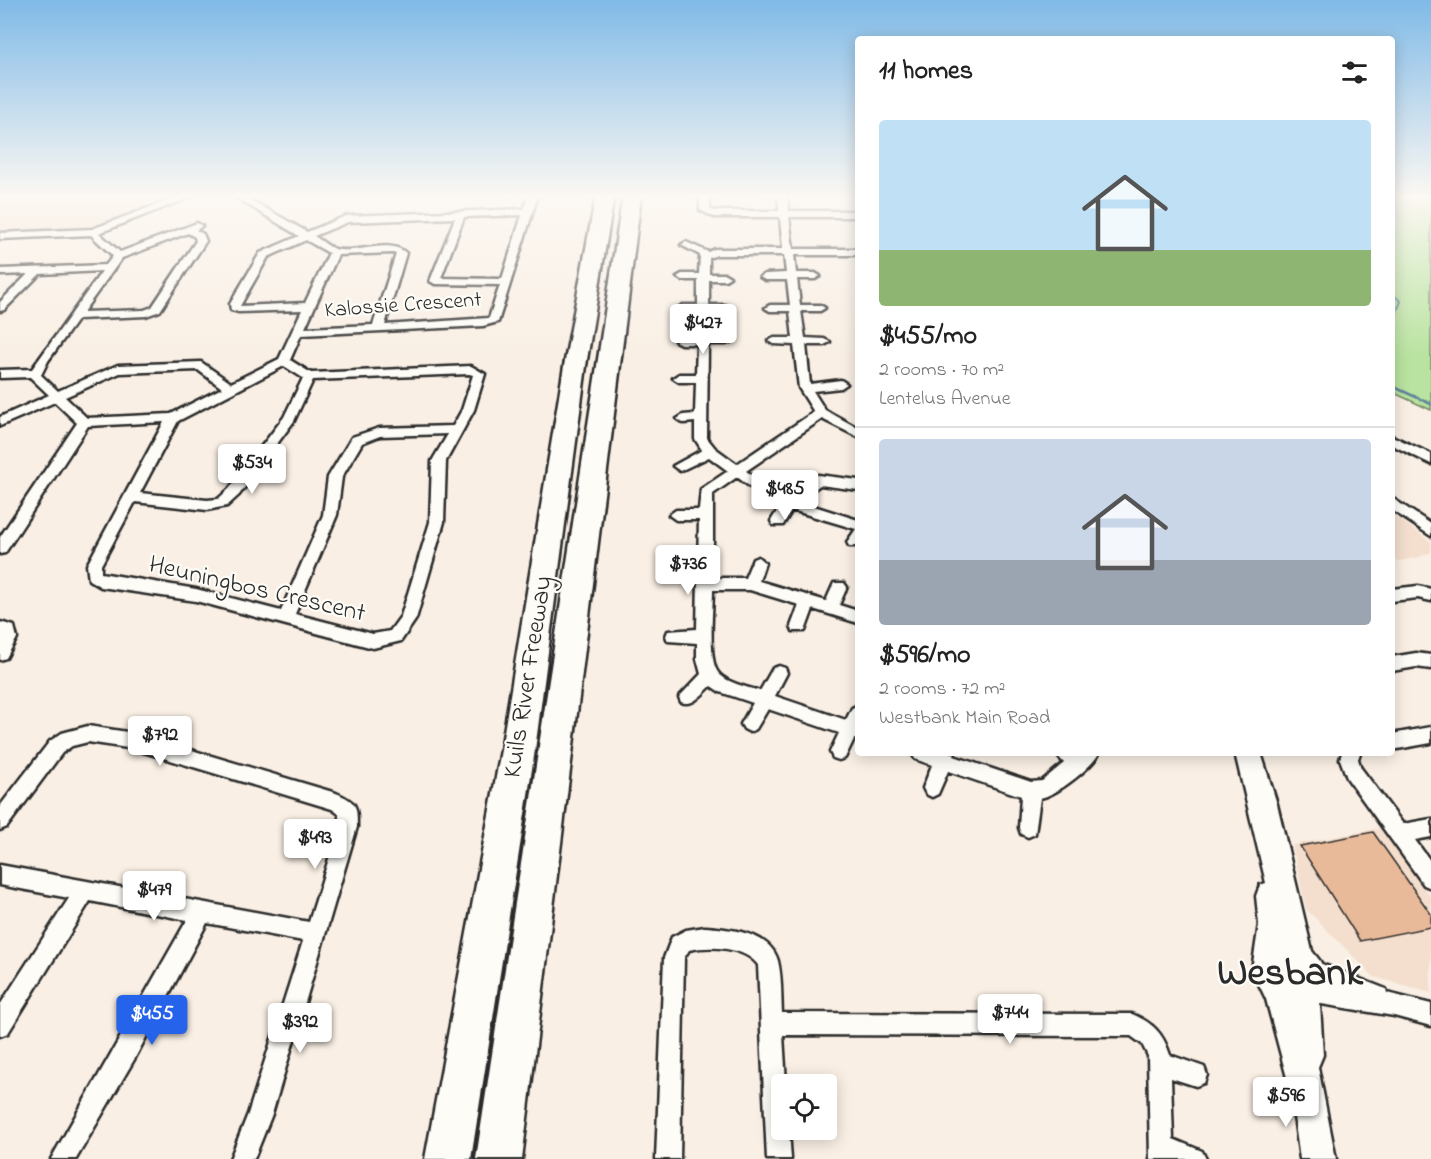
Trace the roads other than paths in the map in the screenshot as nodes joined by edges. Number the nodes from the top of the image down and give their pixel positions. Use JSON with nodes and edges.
{"nodes":[{"id":1,"x":111,"y":249,"type":"edge"},
{"id":2,"x":136,"y":249,"type":"edge"},
{"id":3,"x":196,"y":249,"type":"edge"},
{"id":4,"x":277,"y":249,"type":"edge"},
{"id":5,"x":329,"y":249,"type":"edge"},
{"id":6,"x":447,"y":249,"type":"edge"},
{"id":7,"x":517,"y":249,"type":"edge"},
{"id":8,"x":595,"y":249,"type":"edge"},
{"id":9,"x":625,"y":249,"type":"edge"},
{"id":10,"x":695,"y":249,"type":"edge"},
{"id":11,"x":818,"y":249,"type":"edge"},
{"id":12,"x":334,"y":252,"type":"junction"},
{"id":13,"x":789,"y":252,"type":"junction"},
{"id":14,"x":707,"y":255,"type":"junction"},
{"id":15,"x":118,"y":256,"type":"junction"},
{"id":16,"x":111,"y":268,"type":"junction"},
{"id":17,"x":37,"y":271,"type":"junction"},
{"id":18,"x":0,"y":272,"type":"edge"},
{"id":19,"x":792,"y":276,"type":"junction"},
{"id":20,"x":815,"y":276,"type":"dead end"},
{"id":21,"x":682,"y":277,"type":"dead end"},
{"id":22,"x":704,"y":277,"type":"junction"},
{"id":23,"x":725,"y":277,"type":"dead end"},
{"id":24,"x":765,"y":277,"type":"dead end"},
{"id":25,"x":507,"y":282,"type":"junction"},
{"id":26,"x":310,"y":306,"type":"junction"},
{"id":27,"x":0,"y":308,"type":"edge"},
{"id":28,"x":684,"y":308,"type":"dead end"},
{"id":29,"x":704,"y":308,"type":"junction"},
{"id":30,"x":725,"y":308,"type":"dead end"},
{"id":31,"x":770,"y":308,"type":"dead end"},
{"id":32,"x":795,"y":308,"type":"junction"},
{"id":33,"x":820,"y":308,"type":"dead end"},
{"id":34,"x":75,"y":316,"type":"junction"},
{"id":35,"x":378,"y":328,"type":"junction"},
{"id":36,"x":300,"y":332,"type":"junction"},
{"id":37,"x":726,"y":340,"type":"dead end"},
{"id":38,"x":681,"y":341,"type":"dead end"},
{"id":39,"x":703,"y":341,"type":"junction"},
{"id":40,"x":774,"y":341,"type":"dead end"},
{"id":41,"x":799,"y":342,"type":"junction"},
{"id":42,"x":824,"y":342,"type":"dead end"},
{"id":43,"x":284,"y":361,"type":"junction"},
{"id":44,"x":35,"y":373,"type":"junction"},
{"id":45,"x":0,"y":374,"type":"edge"},
{"id":46,"x":309,"y":377,"type":"junction"},
{"id":47,"x":679,"y":378,"type":"dead end"},
{"id":48,"x":703,"y":378,"type":"junction"},
{"id":49,"x":841,"y":384,"type":"dead end"},
{"id":50,"x":805,"y":388,"type":"junction"},
{"id":51,"x":231,"y":389,"type":"junction"},
{"id":52,"x":57,"y":397,"type":"junction"},
{"id":53,"x":821,"y":413,"type":"junction"},
{"id":54,"x":173,"y":418,"type":"junction"},
{"id":55,"x":702,"y":418,"type":"junction"},
{"id":56,"x":683,"y":419,"type":"dead end"},
{"id":57,"x":0,"y":422,"type":"edge"},
{"id":58,"x":84,"y":422,"type":"junction"},
{"id":59,"x":458,"y":430,"type":"junction"},
{"id":60,"x":855,"y":431,"type":"edge"},
{"id":61,"x":1395,"y":444,"type":"edge"},
{"id":62,"x":710,"y":451,"type":"junction"},
{"id":63,"x":1431,"y":460,"type":"edge"},
{"id":64,"x":680,"y":466,"type":"dead end"},
{"id":65,"x":735,"y":471,"type":"junction"},
{"id":66,"x":855,"y":484,"type":"edge"},
{"id":67,"x":131,"y":497,"type":"junction"},
{"id":68,"x":787,"y":505,"type":"junction"},
{"id":69,"x":1395,"y":506,"type":"edge"},
{"id":70,"x":676,"y":515,"type":"dead end"},
{"id":71,"x":705,"y":515,"type":"junction"},
{"id":72,"x":778,"y":521,"type":"dead end"},
{"id":73,"x":855,"y":524,"type":"edge"},
{"id":74,"x":1431,"y":531,"type":"edge"},
{"id":75,"x":0,"y":549,"type":"edge"},
{"id":76,"x":758,"y":563,"type":"dead end"},
{"id":77,"x":675,"y":571,"type":"dead end"},
{"id":78,"x":705,"y":577,"type":"junction"},
{"id":79,"x":750,"y":584,"type":"junction"},
{"id":80,"x":839,"y":587,"type":"dead end"},
{"id":81,"x":1395,"y":595,"type":"edge"},
{"id":82,"x":1431,"y":596,"type":"edge"},
{"id":83,"x":808,"y":602,"type":"junction"},
{"id":84,"x":830,"y":609,"type":"junction"},
{"id":85,"x":855,"y":616,"type":"edge"},
{"id":86,"x":286,"y":618,"type":"junction"},
{"id":87,"x":799,"y":626,"type":"dead end"},
{"id":88,"x":4,"y":633,"type":"edge"},
{"id":89,"x":674,"y":636,"type":"dead end"},
{"id":90,"x":705,"y":636,"type":"junction"},
{"id":91,"x":0,"y":653,"type":"edge"},
{"id":92,"x":1431,"y":662,"type":"edge"},
{"id":93,"x":1395,"y":664,"type":"edge"},
{"id":94,"x":779,"y":673,"type":"dead end"},
{"id":95,"x":710,"y":676,"type":"junction"},
{"id":96,"x":687,"y":697,"type":"dead end"},
{"id":97,"x":763,"y":700,"type":"junction"},
{"id":98,"x":750,"y":724,"type":"dead end"},
{"id":99,"x":854,"y":731,"type":"edge"},
{"id":100,"x":1431,"y":735,"type":"edge"},
{"id":101,"x":1395,"y":741,"type":"edge"},
{"id":102,"x":839,"y":753,"type":"dead end"},
{"id":103,"x":1236,"y":756,"type":"edge"},
{"id":104,"x":1249,"y":756,"type":"edge"},
{"id":105,"x":1350,"y":756,"type":"edge"},
{"id":106,"x":944,"y":757,"type":"edge"},
{"id":107,"x":1077,"y":757,"type":"edge"},
{"id":108,"x":932,"y":788,"type":"dead end"},
{"id":109,"x":1031,"y":791,"type":"junction"},
{"id":110,"x":0,"y":821,"type":"edge"},
{"id":111,"x":1028,"y":828,"type":"dead end"},
{"id":112,"x":1431,"y":828,"type":"edge"},
{"id":113,"x":1399,"y":834,"type":"junction"},
{"id":114,"x":0,"y":875,"type":"edge"},
{"id":115,"x":1431,"y":878,"type":"edge"},
{"id":116,"x":86,"y":891,"type":"junction"},
{"id":117,"x":203,"y":911,"type":"junction"},
{"id":118,"x":315,"y":933,"type":"junction"},
{"id":119,"x":1296,"y":978,"type":"junction"},
{"id":120,"x":1431,"y":1015,"type":"edge"},
{"id":121,"x":0,"y":1024,"type":"edge"},
{"id":122,"x":774,"y":1024,"type":"junction"},
{"id":123,"x":1159,"y":1063,"type":"junction"},
{"id":124,"x":1196,"y":1075,"type":"dead end"},
{"id":125,"x":1162,"y":1153,"type":"edge"},
{"id":126,"x":63,"y":1159,"type":"edge"},
{"id":127,"x":242,"y":1159,"type":"edge"},
{"id":128,"x":448,"y":1159,"type":"edge"},
{"id":129,"x":500,"y":1159,"type":"edge"},
{"id":130,"x":668,"y":1159,"type":"edge"},
{"id":131,"x":779,"y":1159,"type":"edge"},
{"id":132,"x":1194,"y":1159,"type":"edge"},
{"id":133,"x":1318,"y":1159,"type":"edge"}],
"edges":[{"from":1,"to":15,"type":"street"},
{"from":2,"to":15,"type":"street"},
{"from":3,"to":34,"type":"street"},
{"from":4,"to":26,"type":"street"},
{"from":5,"to":12,"type":"street"},
{"from":6,"to":25,"type":"street"},
{"from":7,"to":25,"type":"street","name":"Kalossie Crescent"},
{"from":8,"to":128,"type":"highway","name":"Kuils River Freeway"},
{"from":9,"to":129,"type":"highway","name":"Kuils River Freeway"},
{"from":10,"to":14,"type":"street"},
{"from":11,"to":13,"type":"street"},
{"from":12,"to":26,"type":"street"},
{"from":12,"to":35,"type":"street"},
{"from":13,"to":14,"type":"street"},
{"from":13,"to":19,"type":"street"},
{"from":14,"to":22,"type":"street"},
{"from":15,"to":16,"type":"street"},
{"from":16,"to":17,"type":"street"},
{"from":16,"to":34,"type":"street"},
{"from":17,"to":18,"type":"street"},
{"from":17,"to":27,"type":"street"},
{"from":19,"to":20,"type":"street"},
{"from":19,"to":24,"type":"street"},
{"from":19,"to":32,"type":"street"},
{"from":21,"to":22,"type":"street"},
{"from":22,"to":23,"type":"street"},
{"from":22,"to":29,"type":"street"},
{"from":25,"to":35,"type":"street","name":"Kalossie Crescent"},
{"from":26,"to":36,"type":"street"},
{"from":28,"to":29,"type":"street"},
{"from":29,"to":30,"type":"street"},
{"from":29,"to":39,"type":"street"},
{"from":31,"to":32,"type":"street"},
{"from":32,"to":33,"type":"street"},
{"from":32,"to":41,"type":"street"},
{"from":34,"to":44,"type":"street"},
{"from":35,"to":36,"type":"street","name":"Kalossie Crescent"},
{"from":36,"to":43,"type":"street"},
{"from":37,"to":39,"type":"street"},
{"from":38,"to":39,"type":"street"},
{"from":39,"to":48,"type":"street"},
{"from":40,"to":41,"type":"street"},
{"from":41,"to":42,"type":"street"},
{"from":41,"to":50,"type":"street"},
{"from":43,"to":46,"type":"street"},
{"from":43,"to":51,"type":"street"},
{"from":44,"to":45,"type":"street"},
{"from":44,"to":52,"type":"street"},
{"from":46,"to":59,"type":"street","name":"Heuningbos Crescent"},
{"from":46,"to":67,"type":"street"},
{"from":47,"to":48,"type":"street"},
{"from":48,"to":55,"type":"street"},
{"from":49,"to":50,"type":"street"},
{"from":50,"to":53,"type":"street"},
{"from":51,"to":52,"type":"street"},
{"from":51,"to":54,"type":"street"},
{"from":52,"to":57,"type":"street"},
{"from":52,"to":58,"type":"street"},
{"from":53,"to":60,"type":"street"},
{"from":53,"to":65,"type":"street"},
{"from":54,"to":58,"type":"street"},
{"from":54,"to":67,"type":"street","name":"Heuningbos Crescent"},
{"from":55,"to":56,"type":"street"},
{"from":55,"to":62,"type":"street"},
{"from":58,"to":75,"type":"street"},
{"from":59,"to":86,"type":"street"},
{"from":59,"to":86,"type":"street","name":"Heuningbos Crescent"},
{"from":61,"to":63,"type":"street"},
{"from":62,"to":64,"type":"street"},
{"from":62,"to":65,"type":"street"},
{"from":65,"to":68,"type":"street"},
{"from":65,"to":71,"type":"street"},
{"from":66,"to":68,"type":"street"},
{"from":67,"to":86,"type":"street","name":"Heuningbos Crescent"},
{"from":68,"to":72,"type":"street"},
{"from":68,"to":73,"type":"street"},
{"from":69,"to":74,"type":"street"},
{"from":70,"to":71,"type":"street"},
{"from":71,"to":78,"type":"street"},
{"from":76,"to":79,"type":"street"},
{"from":77,"to":78,"type":"street"},
{"from":78,"to":79,"type":"street"},
{"from":78,"to":90,"type":"street"},
{"from":79,"to":83,"type":"street"},
{"from":80,"to":84,"type":"street"},
{"from":81,"to":82,"type":"street"},
{"from":83,"to":84,"type":"street"},
{"from":83,"to":87,"type":"street"},
{"from":84,"to":85,"type":"street"},
{"from":88,"to":91,"type":"street"},
{"from":89,"to":90,"type":"street"},
{"from":90,"to":95,"type":"street"},
{"from":92,"to":93,"type":"street"},
{"from":94,"to":97,"type":"street"},
{"from":95,"to":96,"type":"street"},
{"from":95,"to":97,"type":"street"},
{"from":97,"to":98,"type":"street"},
{"from":97,"to":99,"type":"street"},
{"from":99,"to":102,"type":"street"},
{"from":100,"to":101,"type":"street"},
{"from":103,"to":119,"type":"street"},
{"from":104,"to":119,"type":"street"},
{"from":105,"to":113,"type":"street"},
{"from":106,"to":108,"type":"street"},
{"from":106,"to":109,"type":"street"},
{"from":107,"to":109,"type":"street"},
{"from":109,"to":111,"type":"street"},
{"from":110,"to":118,"type":"street"},
{"from":112,"to":113,"type":"street"},
{"from":113,"to":115,"type":"street"},
{"from":114,"to":116,"type":"street"},
{"from":116,"to":117,"type":"street"},
{"from":116,"to":121,"type":"street"},
{"from":117,"to":118,"type":"street"},
{"from":117,"to":126,"type":"street"},
{"from":118,"to":127,"type":"street"},
{"from":119,"to":120,"type":"street"},
{"from":119,"to":133,"type":"street"},
{"from":122,"to":123,"type":"street"},
{"from":122,"to":130,"type":"street"},
{"from":122,"to":131,"type":"street"},
{"from":123,"to":124,"type":"street"},
{"from":123,"to":125,"type":"street"},
{"from":125,"to":132,"type":"street"}]}
